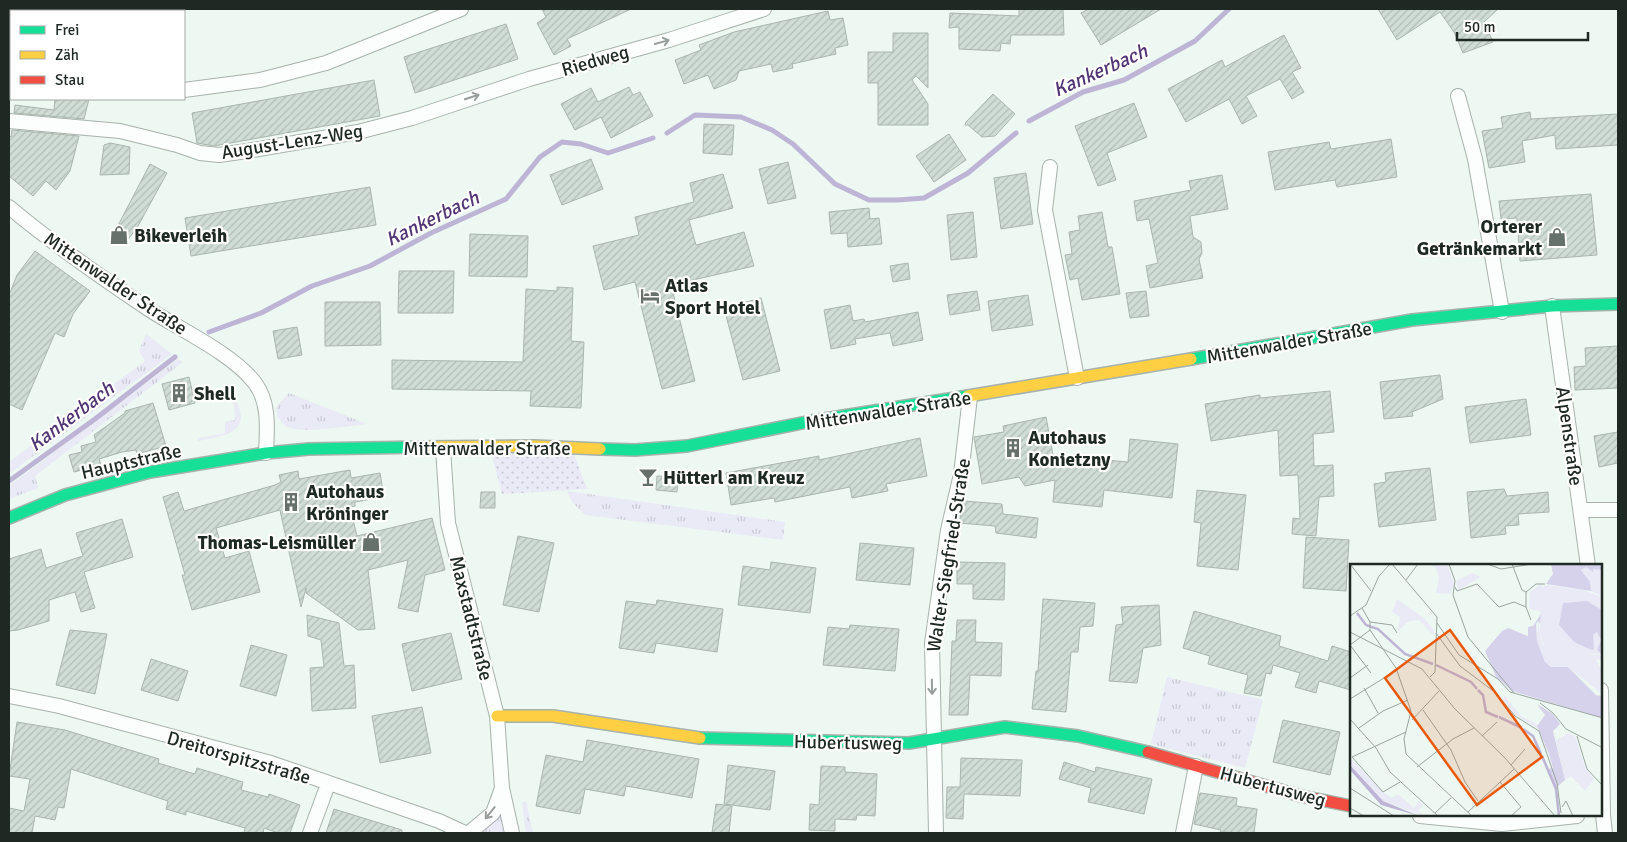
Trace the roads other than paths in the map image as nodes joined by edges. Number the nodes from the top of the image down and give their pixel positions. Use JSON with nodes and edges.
{"nodes":[{"id":1,"x":461,"y":9,"type":"edge"},
{"id":2,"x":764,"y":9,"type":"edge"},
{"id":3,"x":185,"y":90,"type":"edge"},
{"id":4,"x":1458,"y":96,"type":"dead end"},
{"id":5,"x":426,"y":112,"type":"joint"},
{"id":6,"x":9,"y":121,"type":"edge"},
{"id":7,"x":1050,"y":167,"type":"dead end"},
{"id":8,"x":9,"y":207,"type":"edge"},
{"id":9,"x":1618,"y":304,"type":"edge"},
{"id":10,"x":1552,"y":306,"type":"junction"},
{"id":11,"x":1502,"y":312,"type":"junction"},
{"id":12,"x":1077,"y":378,"type":"junction"},
{"id":13,"x":970,"y":397,"type":"junction"},
{"id":14,"x":443,"y":449,"type":"junction"},
{"id":15,"x":266,"y":453,"type":"junction"},
{"id":16,"x":1582,"y":510,"type":"junction"},
{"id":17,"x":1618,"y":510,"type":"edge"},
{"id":18,"x":9,"y":518,"type":"edge"},
{"id":19,"x":1588,"y":564,"type":"edge"},
{"id":20,"x":9,"y":696,"type":"edge"},
{"id":21,"x":496,"y":716,"type":"junction"},
{"id":22,"x":933,"y":740,"type":"junction"},
{"id":23,"x":1196,"y":766,"type":"junction"},
{"id":24,"x":328,"y":784,"type":"junction"},
{"id":25,"x":502,"y":788,"type":"junction"},
{"id":26,"x":1350,"y":806,"type":"edge"},
{"id":27,"x":1602,"y":816,"type":"edge"},
{"id":28,"x":1430,"y":817,"type":"edge"},
{"id":29,"x":1568,"y":817,"type":"edge"},
{"id":30,"x":310,"y":833,"type":"edge"},
{"id":31,"x":465,"y":833,"type":"edge"},
{"id":32,"x":469,"y":833,"type":"edge"},
{"id":33,"x":512,"y":833,"type":"edge"},
{"id":34,"x":936,"y":833,"type":"edge"},
{"id":35,"x":1183,"y":833,"type":"edge"},
{"id":36,"x":1605,"y":833,"type":"edge"}],
"edges":[{"from":1,"to":3,"type":"street"},
{"from":5,"to":2,"type":"street","name":"Riedweg","one_way":true},
{"from":4,"to":11,"type":"street"},
{"from":5,"to":6,"type":"street","name":"August-Lenz-Weg"},
{"from":7,"to":12,"type":"street"},
{"from":8,"to":15,"type":"street","name":"Mittenwalder Straße"},
{"from":9,"to":10,"type":"main road","name":"Mittenwalder Straße"},
{"from":10,"to":11,"type":"main road","name":"Mittenwalder Straße"},
{"from":10,"to":16,"type":"street","name":"Alpenstraße"},
{"from":11,"to":12,"type":"main road","name":"Mittenwalder Straße"},
{"from":12,"to":13,"type":"main road","name":"Mittenwalder Straße"},
{"from":13,"to":14,"type":"main road","name":"Mittenwalder Straße"},
{"from":13,"to":22,"type":"street","name":"Walter-Siegfried-Straße","one_way":true},
{"from":14,"to":15,"type":"main road","name":"Mittenwalder Straße"},
{"from":14,"to":21,"type":"street","name":"Maxstadtstraße"},
{"from":15,"to":18,"type":"main road","name":"Hauptstraße"},
{"from":16,"to":17,"type":"street"},
{"from":16,"to":19,"type":"street","name":"Alpenstraße"},
{"from":20,"to":24,"type":"street","name":"Dreitorspitzstraße"},
{"from":21,"to":22,"type":"main road","name":"Hubertusweg"},
{"from":21,"to":25,"type":"street","name":"Maxstadtstraße"},
{"from":22,"to":23,"type":"main road","name":"Hubertusweg"},
{"from":22,"to":34,"type":"street","name":"Walter-Siegfried-Straße"},
{"from":23,"to":26,"type":"main road","name":"Hubertusweg"},
{"from":23,"to":35,"type":"street","name":"Hubertusweg"},
{"from":24,"to":30,"type":"street"},
{"from":24,"to":31,"type":"street","name":"Dreitorspitzstraße"},
{"from":25,"to":32,"type":"street","name":"Maxstadtstraße","one_way":true},
{"from":25,"to":33,"type":"street","name":"Maxstadtstraße"},
{"from":27,"to":36,"type":"street"},
{"from":28,"to":29,"type":"street"}]}
